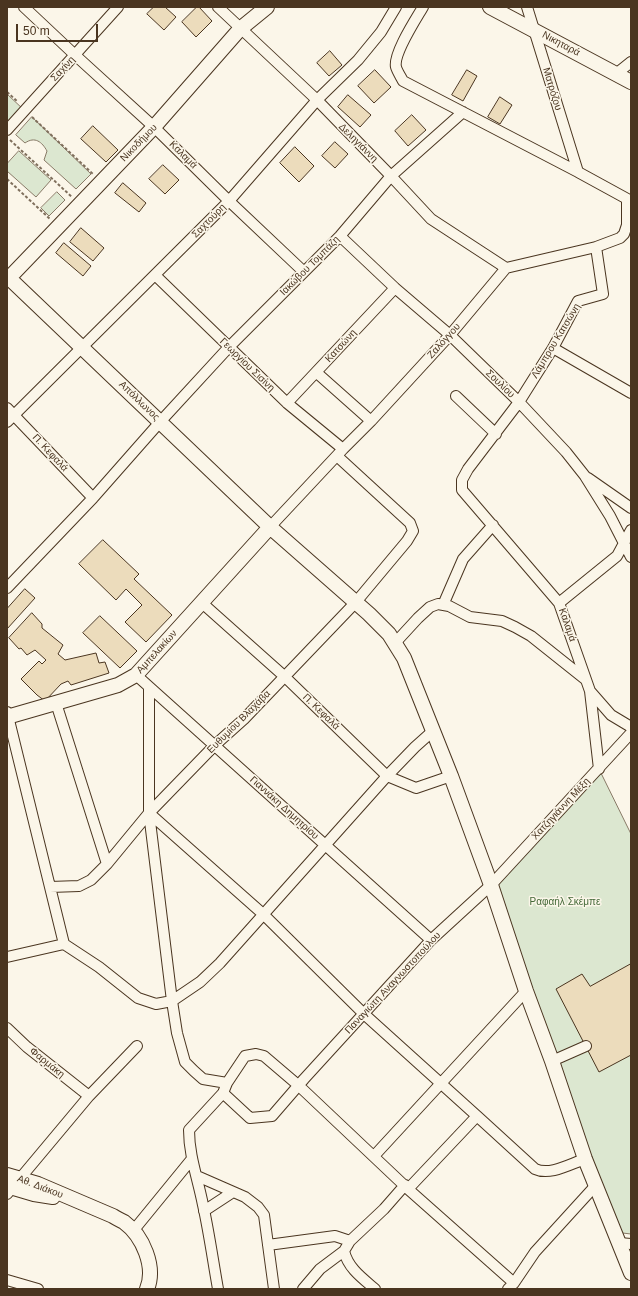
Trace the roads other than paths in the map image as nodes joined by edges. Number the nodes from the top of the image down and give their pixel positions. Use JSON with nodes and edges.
{"nodes":[{"id":1,"x":24,"y":7,"type":"edge"},
{"id":2,"x":118,"y":7,"type":"edge"},
{"id":3,"x":218,"y":7,"type":"edge"},
{"id":4,"x":267,"y":7,"type":"edge"},
{"id":5,"x":396,"y":7,"type":"edge"},
{"id":6,"x":423,"y":7,"type":"edge"},
{"id":7,"x":490,"y":7,"type":"edge"},
{"id":8,"x":526,"y":7,"type":"edge"},
{"id":9,"x":240,"y":29,"type":"junction"},
{"id":10,"x":533,"y":30,"type":"junction"},
{"id":11,"x":75,"y":55,"type":"junction"},
{"id":12,"x":631,"y":62,"type":"edge"},
{"id":13,"x":616,"y":74,"type":"junction"},
{"id":14,"x":631,"y":82,"type":"edge"},
{"id":15,"x":317,"y":100,"type":"junction"},
{"id":16,"x":463,"y":112,"type":"junction"},
{"id":17,"x":154,"y":127,"type":"junction"},
{"id":18,"x":7,"y":130,"type":"edge"},
{"id":19,"x":579,"y":173,"type":"junction"},
{"id":20,"x":391,"y":176,"type":"junction"},
{"id":21,"x":629,"y":200,"type":"edge"},
{"id":22,"x":229,"y":201,"type":"junction"},
{"id":23,"x":340,"y":236,"type":"junction"},
{"id":24,"x":596,"y":247,"type":"junction"},
{"id":25,"x":506,"y":268,"type":"junction"},
{"id":26,"x":304,"y":272,"type":"junction"},
{"id":27,"x":155,"y":275,"type":"junction"},
{"id":28,"x":8,"y":278,"type":"edge"},
{"id":29,"x":395,"y":288,"type":"junction"},
{"id":30,"x":450,"y":335,"type":"junction"},
{"id":31,"x":229,"y":347,"type":"junction"},
{"id":32,"x":83,"y":348,"type":"junction"},
{"id":33,"x":553,"y":348,"type":"junction"},
{"id":34,"x":316,"y":373,"type":"junction"},
{"id":35,"x":631,"y":393,"type":"edge"},
{"id":36,"x":456,"y":396,"type":"dead end"},
{"id":37,"x":519,"y":402,"type":"junction"},
{"id":38,"x":287,"y":403,"type":"junction"},
{"id":39,"x":11,"y":411,"type":"edge"},
{"id":40,"x":371,"y":421,"type":"junction"},
{"id":41,"x":7,"y":422,"type":"edge"},
{"id":42,"x":160,"y":422,"type":"junction"},
{"id":43,"x":496,"y":434,"type":"junction"},
{"id":44,"x":340,"y":452,"type":"junction"},
{"id":45,"x":585,"y":476,"type":"junction"},
{"id":46,"x":462,"y":490,"type":"joint"},
{"id":47,"x":93,"y":498,"type":"junction"},
{"id":48,"x":631,"y":508,"type":"edge"},
{"id":49,"x":493,"y":525,"type":"junction"},
{"id":50,"x":270,"y":527,"type":"junction"},
{"id":51,"x":631,"y":530,"type":"edge"},
{"id":52,"x":412,"y":531,"type":"joint"},
{"id":53,"x":624,"y":543,"type":"junction"},
{"id":54,"x":631,"y":557,"type":"edge"},
{"id":55,"x":7,"y":588,"type":"edge"},
{"id":56,"x":201,"y":602,"type":"junction"},
{"id":57,"x":356,"y":602,"type":"junction"},
{"id":58,"x":559,"y":603,"type":"junction"},
{"id":59,"x":443,"y":605,"type":"junction"},
{"id":60,"x":395,"y":642,"type":"junction"},
{"id":61,"x":136,"y":675,"type":"junction"},
{"id":62,"x":284,"y":676,"type":"junction"},
{"id":63,"x":585,"y":679,"type":"junction"},
{"id":64,"x":149,"y":687,"type":"junction"},
{"id":65,"x":590,"y":691,"type":"junction"},
{"id":66,"x":56,"y":703,"type":"junction"},
{"id":67,"x":7,"y":715,"type":"edge"},
{"id":68,"x":631,"y":727,"type":"edge"},
{"id":69,"x":434,"y":730,"type":"junction"},
{"id":70,"x":631,"y":733,"type":"edge"},
{"id":71,"x":215,"y":746,"type":"junction"},
{"id":72,"x":599,"y":769,"type":"junction"},
{"id":73,"x":387,"y":776,"type":"junction"},
{"id":74,"x":451,"y":776,"type":"junction"},
{"id":75,"x":150,"y":813,"type":"junction"},
{"id":76,"x":326,"y":845,"type":"junction"},
{"id":77,"x":107,"y":864,"type":"junction"},
{"id":78,"x":491,"y":885,"type":"junction"},
{"id":79,"x":50,"y":887,"type":"junction"},
{"id":80,"x":263,"y":914,"type":"junction"},
{"id":81,"x":431,"y":940,"type":"junction"},
{"id":82,"x":64,"y":944,"type":"junction"},
{"id":83,"x":7,"y":957,"type":"edge"},
{"id":84,"x":526,"y":991,"type":"junction"},
{"id":85,"x":172,"y":1001,"type":"junction"},
{"id":86,"x":364,"y":1014,"type":"junction"},
{"id":87,"x":7,"y":1028,"type":"edge"},
{"id":88,"x":137,"y":1046,"type":"dead end"},
{"id":89,"x":586,"y":1046,"type":"dead end"},
{"id":90,"x":552,"y":1061,"type":"junction"},
{"id":91,"x":228,"y":1083,"type":"junction"},
{"id":92,"x":441,"y":1083,"type":"junction"},
{"id":93,"x":298,"y":1085,"type":"junction"},
{"id":94,"x":223,"y":1093,"type":"junction"},
{"id":95,"x":89,"y":1096,"type":"junction"},
{"id":96,"x":477,"y":1116,"type":"junction"},
{"id":97,"x":374,"y":1156,"type":"junction"},
{"id":98,"x":585,"y":1158,"type":"junction"},
{"id":99,"x":191,"y":1160,"type":"junction"},
{"id":100,"x":7,"y":1166,"type":"edge"},
{"id":101,"x":197,"y":1176,"type":"junction"},
{"id":102,"x":11,"y":1184,"type":"edge"},
{"id":103,"x":596,"y":1185,"type":"junction"},
{"id":104,"x":406,"y":1187,"type":"junction"},
{"id":105,"x":233,"y":1192,"type":"junction"},
{"id":106,"x":204,"y":1211,"type":"junction"},
{"id":107,"x":133,"y":1231,"type":"junction"},
{"id":108,"x":350,"y":1241,"type":"junction"},
{"id":109,"x":625,"y":1244,"type":"edge"},
{"id":110,"x":268,"y":1245,"type":"junction"},
{"id":111,"x":344,"y":1251,"type":"junction"},
{"id":112,"x":631,"y":1273,"type":"edge"},
{"id":113,"x":7,"y":1280,"type":"edge"},
{"id":114,"x":511,"y":1286,"type":"edge"},
{"id":115,"x":38,"y":1289,"type":"edge"},
{"id":116,"x":147,"y":1289,"type":"edge"},
{"id":117,"x":218,"y":1289,"type":"edge"},
{"id":118,"x":274,"y":1289,"type":"edge"},
{"id":119,"x":303,"y":1289,"type":"edge"},
{"id":120,"x":374,"y":1289,"type":"edge"}],
"edges":[{"from":1,"to":11,"type":"street","name":"Καλαμά"},
{"from":2,"to":11,"type":"street","name":"Σαχίνη"},
{"from":3,"to":9,"type":"street","name":"Δεληγιάννη"},
{"from":4,"to":9,"type":"street","name":"Νικοδήμου"},
{"from":5,"to":15,"type":"street","name":"Σαχτούρη"},
{"from":6,"to":16,"type":"street"},
{"from":7,"to":10,"type":"street","name":"Νικηταρά"},
{"from":8,"to":10,"type":"street","name":"Ματρόζου"},
{"from":9,"to":15,"type":"street","name":"Δεληγιάννη"},
{"from":9,"to":17,"type":"street","name":"Νικοδήμου"},
{"from":10,"to":13,"type":"street","name":"Νικηταρά"},
{"from":10,"to":19,"type":"street","name":"Ματρόζου"},
{"from":11,"to":17,"type":"street","name":"Καλαμά"},
{"from":11,"to":18,"type":"street","name":"Σαχίνη"},
{"from":12,"to":13,"type":"street"},
{"from":13,"to":14,"type":"street","name":"Νικηταρά"},
{"from":15,"to":20,"type":"street","name":"Δεληγιάννη"},
{"from":15,"to":22,"type":"street","name":"Σαχτούρη"},
{"from":16,"to":19,"type":"street"},
{"from":16,"to":20,"type":"street","name":"Ιακώβου Τομπάζη"},
{"from":17,"to":22,"type":"street","name":"Καλαμά"},
{"from":17,"to":28,"type":"street","name":"Νικοδήμου"},
{"from":19,"to":21,"type":"street"},
{"from":20,"to":23,"type":"street","name":"Ιακώβου Τομπάζη"},
{"from":20,"to":25,"type":"street","name":"Δεληγιάννη"},
{"from":21,"to":24,"type":"street"},
{"from":22,"to":26,"type":"street","name":"Καλαμά"},
{"from":22,"to":27,"type":"street","name":"Σαχτούρη"},
{"from":23,"to":26,"type":"street","name":"Ιακώβου Τομπάζη"},
{"from":23,"to":29,"type":"street","name":"Σουλίου"},
{"from":24,"to":25,"type":"street"},
{"from":24,"to":33,"type":"street","name":"Λάμπρου Κατσώνη"},
{"from":25,"to":30,"type":"street","name":"Ζαλόγγου"},
{"from":26,"to":31,"type":"street","name":"Ιακώβου Τομπάζη"},
{"from":27,"to":31,"type":"street","name":"Γεωργίου Σισίνη"},
{"from":27,"to":32,"type":"street","name":"Σαχτούρη"},
{"from":28,"to":32,"type":"street","name":"Απόλλωνος"},
{"from":29,"to":30,"type":"street","name":"Σουλίου"},
{"from":29,"to":34,"type":"street","name":"Κατσώνη"},
{"from":30,"to":37,"type":"street","name":"Σουλίου"},
{"from":30,"to":40,"type":"street","name":"Ζαλόγγου"},
{"from":31,"to":38,"type":"street","name":"Γεωργίου Σισίνη"},
{"from":31,"to":42,"type":"street","name":"Ιακώβου Τομπάζη"},
{"from":32,"to":39,"type":"street","name":"Σαχτούρη"},
{"from":32,"to":42,"type":"street","name":"Απόλλωνος"},
{"from":33,"to":35,"type":"street"},
{"from":33,"to":37,"type":"street","name":"Λάμπρου Κατσώνη"},
{"from":34,"to":38,"type":"street","name":"Κατσώνη"},
{"from":34,"to":40,"type":"street"},
{"from":36,"to":43,"type":"street"},
{"from":37,"to":43,"type":"street","name":"Λάμπρου Κατσώνη"},
{"from":37,"to":45,"type":"street","name":"Σουλίου"},
{"from":38,"to":44,"type":"street","name":"Γεωργίου Σισίνη"},
{"from":39,"to":41,"type":"street","name":"Σαχτούρη"},
{"from":39,"to":47,"type":"street","name":"Π. Κεφαλά"},
{"from":40,"to":44,"type":"street","name":"Ζαλόγγου"},
{"from":42,"to":47,"type":"street","name":"Ιακώβου Τομπάζη"},
{"from":42,"to":50,"type":"street","name":"Απόλλωνος"},
{"from":43,"to":46,"type":"street","name":"Λάμπρου Κατσώνη"},
{"from":44,"to":50,"type":"street","name":"Ζαλόγγου"},
{"from":44,"to":52,"type":"street","name":"Γεωργίου Σισίνη"},
{"from":45,"to":48,"type":"street"},
{"from":45,"to":53,"type":"street","name":"Σουλίου"},
{"from":46,"to":49,"type":"street","name":"Καλαμά"},
{"from":47,"to":55,"type":"street","name":"Ιακώβου Τομπάζη"},
{"from":49,"to":58,"type":"street","name":"Καλαμά"},
{"from":49,"to":59,"type":"street"},
{"from":50,"to":56,"type":"street","name":"Αμπελακίων"},
{"from":50,"to":57,"type":"street","name":"Απόλλωνος"},
{"from":51,"to":53,"type":"street"},
{"from":52,"to":57,"type":"street","name":"Ευθυμίου Βλαχάβα"},
{"from":53,"to":54,"type":"street","name":"Σουλίου"},
{"from":53,"to":58,"type":"street"},
{"from":56,"to":61,"type":"street","name":"Αμπελακίων"},
{"from":56,"to":62,"type":"street","name":"Π. Κεφαλά"},
{"from":57,"to":60,"type":"street","name":"Απόλλωνος"},
{"from":57,"to":62,"type":"street","name":"Ευθυμίου Βλαχάβα"},
{"from":58,"to":63,"type":"street","name":"Καλαμά"},
{"from":59,"to":60,"type":"street"},
{"from":59,"to":63,"type":"street"},
{"from":60,"to":69,"type":"street","name":"Απόλλωνος"},
{"from":61,"to":64,"type":"street","name":"Γιαννάκη Δημητρίου"},
{"from":61,"to":66,"type":"street","name":"Αμπελακίων"},
{"from":62,"to":71,"type":"street","name":"Ευθυμίου Βλαχάβα"},
{"from":62,"to":73,"type":"street","name":"Π. Κεφαλά"},
{"from":63,"to":65,"type":"street","name":"Καλαμά"},
{"from":64,"to":71,"type":"street","name":"Γιαννάκη Δημητρίου"},
{"from":64,"to":75,"type":"street"},
{"from":65,"to":68,"type":"street"},
{"from":65,"to":72,"type":"street","name":"Καλαμά"},
{"from":66,"to":67,"type":"street","name":"Αμπελακίων"},
{"from":66,"to":77,"type":"street"},
{"from":67,"to":79,"type":"street"},
{"from":69,"to":73,"type":"street"},
{"from":69,"to":74,"type":"street","name":"Απόλλωνος"},
{"from":70,"to":72,"type":"street","name":"Χατζηγιάννη Μέξη"},
{"from":71,"to":75,"type":"street","name":"Ευθυμίου Βλαχάβα"},
{"from":71,"to":76,"type":"street","name":"Γιαννάκη Δημητρίου"},
{"from":72,"to":78,"type":"street","name":"Χατζηγιάννη Μέξη"},
{"from":73,"to":74,"type":"street","name":"Π. Κεφαλά"},
{"from":73,"to":76,"type":"street"},
{"from":74,"to":78,"type":"street","name":"Απόλλωνος"},
{"from":75,"to":77,"type":"street","name":"Ευθυμίου Βλαχάβα"},
{"from":75,"to":80,"type":"street"},
{"from":75,"to":85,"type":"street"},
{"from":76,"to":80,"type":"street"},
{"from":76,"to":81,"type":"street","name":"Γιαννάκη Δημητρίου"},
{"from":77,"to":79,"type":"street","name":"Ευθυμίου Βλαχάβα"},
{"from":78,"to":81,"type":"street","name":"Παναγιώτη Αναγνωστοπούλου"},
{"from":78,"to":84,"type":"street","name":"Απόλλωνος"},
{"from":79,"to":82,"type":"street"},
{"from":80,"to":85,"type":"street"},
{"from":80,"to":86,"type":"street"},
{"from":81,"to":86,"type":"street","name":"Παναγιώτη Αναγνωστοπούλου"},
{"from":82,"to":83,"type":"street"},
{"from":82,"to":85,"type":"street"},
{"from":84,"to":90,"type":"street","name":"Απόλλωνος"},
{"from":84,"to":92,"type":"street"},
{"from":85,"to":91,"type":"street"},
{"from":86,"to":92,"type":"street"},
{"from":86,"to":93,"type":"street","name":"Παναγιώτη Αναγνωστοπούλου"},
{"from":87,"to":95,"type":"street","name":"Φαρμάκη"},
{"from":88,"to":95,"type":"street"},
{"from":89,"to":90,"type":"street"},
{"from":90,"to":98,"type":"street","name":"Απόλλωνος"},
{"from":91,"to":93,"type":"street"},
{"from":91,"to":94,"type":"street"},
{"from":92,"to":96,"type":"street"},
{"from":92,"to":97,"type":"street"},
{"from":93,"to":94,"type":"street"},
{"from":93,"to":97,"type":"street"},
{"from":94,"to":99,"type":"street"},
{"from":95,"to":102,"type":"street"},
{"from":96,"to":98,"type":"street"},
{"from":96,"to":104,"type":"street"},
{"from":97,"to":104,"type":"street"},
{"from":98,"to":103,"type":"street","name":"Απόλλωνος"},
{"from":99,"to":101,"type":"street"},
{"from":99,"to":107,"type":"street"},
{"from":100,"to":102,"type":"street"},
{"from":101,"to":105,"type":"street"},
{"from":101,"to":106,"type":"street"},
{"from":102,"to":107,"type":"street","name":"Αθ. Διάκου"},
{"from":103,"to":109,"type":"street","name":"Απόλλωνος"},
{"from":103,"to":114,"type":"street"},
{"from":104,"to":108,"type":"street"},
{"from":104,"to":114,"type":"street"},
{"from":105,"to":106,"type":"street"},
{"from":105,"to":110,"type":"street"},
{"from":106,"to":117,"type":"street"},
{"from":107,"to":116,"type":"street"},
{"from":108,"to":110,"type":"street"},
{"from":108,"to":111,"type":"street"},
{"from":109,"to":112,"type":"street","name":"Απόλλωνος"},
{"from":110,"to":118,"type":"street"},
{"from":111,"to":119,"type":"street"},
{"from":111,"to":120,"type":"street"},
{"from":113,"to":115,"type":"street"}]}
